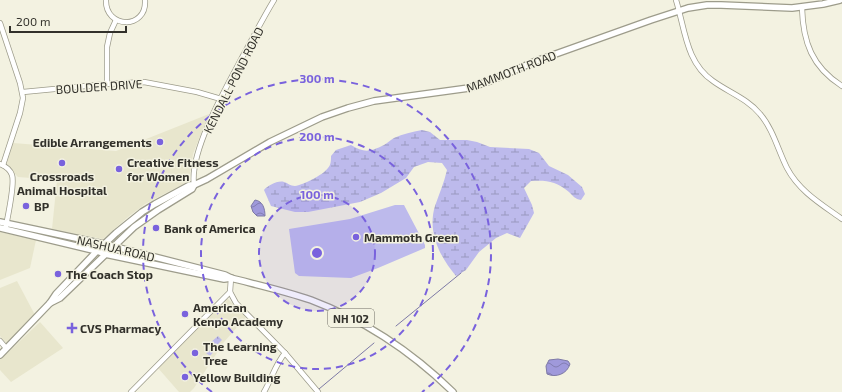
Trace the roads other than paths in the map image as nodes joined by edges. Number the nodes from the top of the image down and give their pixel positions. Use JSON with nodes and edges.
{"nodes":[{"id":1,"x":106,"y":0,"type":"edge"},
{"id":2,"x":145,"y":0,"type":"edge"},
{"id":3,"x":274,"y":0,"type":"edge"},
{"id":4,"x":676,"y":0,"type":"edge"},
{"id":5,"x":840,"y":0,"type":"edge"},
{"id":6,"x":802,"y":8,"type":"junction"},
{"id":7,"x":680,"y":10,"type":"junction"},
{"id":8,"x":116,"y":20,"type":"junction"},
{"id":9,"x":0,"y":23,"type":"edge"},
{"id":10,"x":107,"y":84,"type":"junction"},
{"id":11,"x":842,"y":86,"type":"edge"},
{"id":12,"x":22,"y":92,"type":"junction"},
{"id":13,"x":221,"y":99,"type":"junction"},
{"id":14,"x":2,"y":165,"type":"edge"},
{"id":15,"x":194,"y":185,"type":"junction"},
{"id":16,"x":842,"y":219,"type":"edge"},
{"id":17,"x":3,"y":222,"type":"edge"},
{"id":18,"x":2,"y":229,"type":"edge"},
{"id":19,"x":104,"y":244,"type":"junction"},
{"id":20,"x":113,"y":247,"type":"junction"},
{"id":21,"x":97,"y":251,"type":"junction"},
{"id":22,"x":105,"y":254,"type":"junction"},
{"id":23,"x":231,"y":278,"type":"junction"},
{"id":24,"x":230,"y":292,"type":"junction"},
{"id":25,"x":50,"y":303,"type":"junction"},
{"id":26,"x":0,"y":341,"type":"edge"},
{"id":27,"x":6,"y":348,"type":"junction"},
{"id":28,"x":285,"y":353,"type":"junction"},
{"id":29,"x":0,"y":355,"type":"edge"},
{"id":30,"x":131,"y":392,"type":"edge"},
{"id":31,"x":264,"y":392,"type":"edge"},
{"id":32,"x":318,"y":392,"type":"edge"},
{"id":33,"x":453,"y":392,"type":"edge"}],
"edges":[{"from":1,"to":8,"type":"street"},
{"from":2,"to":8,"type":"street"},
{"from":3,"to":13,"type":"street","name":"KENDALL POND ROAD"},
{"from":4,"to":7,"type":"street"},
{"from":5,"to":6,"type":"main road","name":"MAMMOTH ROAD"},
{"from":6,"to":7,"type":"main road","name":"MAMMOTH ROAD"},
{"from":6,"to":11,"type":"street"},
{"from":7,"to":15,"type":"main road","name":"MAMMOTH ROAD"},
{"from":7,"to":16,"type":"street"},
{"from":8,"to":10,"type":"street"},
{"from":9,"to":12,"type":"street"},
{"from":10,"to":12,"type":"street","name":"BOULDER DRIVE"},
{"from":10,"to":13,"type":"street","name":"BOULDER DRIVE"},
{"from":12,"to":14,"type":"street"},
{"from":13,"to":15,"type":"street","name":"KENDALL POND ROAD"},
{"from":14,"to":17,"type":"street"},
{"from":15,"to":19,"type":"main road","name":"MAMMOTH ROAD"},
{"from":15,"to":20,"type":"main road","name":"MAMMOTH ROAD"},
{"from":17,"to":18,"type":"street"},
{"from":17,"to":19,"type":"main road","name":"NASHUA ROAD","number":"NH 102"},
{"from":18,"to":21,"type":"main road","name":"NASHUA ROAD","number":"NH 102"},
{"from":19,"to":20,"type":"main road","name":"NASHUA ROAD","number":"NH 102"},
{"from":19,"to":21,"type":"main road","name":"MAMMOTH ROAD"},
{"from":20,"to":22,"type":"main road","name":"MAMMOTH ROAD"},
{"from":20,"to":23,"type":"main road","name":"NASHUA ROAD","number":"NH 102"},
{"from":21,"to":22,"type":"main road","name":"NASHUA ROAD","number":"NH 102"},
{"from":21,"to":25,"type":"main road","name":"MAMMOTH ROAD"},
{"from":22,"to":23,"type":"main road","name":"NASHUA ROAD","number":"NH 102"},
{"from":22,"to":25,"type":"main road","name":"MAMMOTH ROAD"},
{"from":23,"to":24,"type":"street"},
{"from":23,"to":33,"type":"main road","name":"NASHUA ROAD","number":"NH 102"},
{"from":24,"to":28,"type":"street"},
{"from":24,"to":30,"type":"street"},
{"from":25,"to":27,"type":"main road","name":"MAMMOTH ROAD"},
{"from":26,"to":27,"type":"street"},
{"from":27,"to":29,"type":"main road","name":"MAMMOTH ROAD"},
{"from":28,"to":31,"type":"street"},
{"from":28,"to":32,"type":"street"}]}
